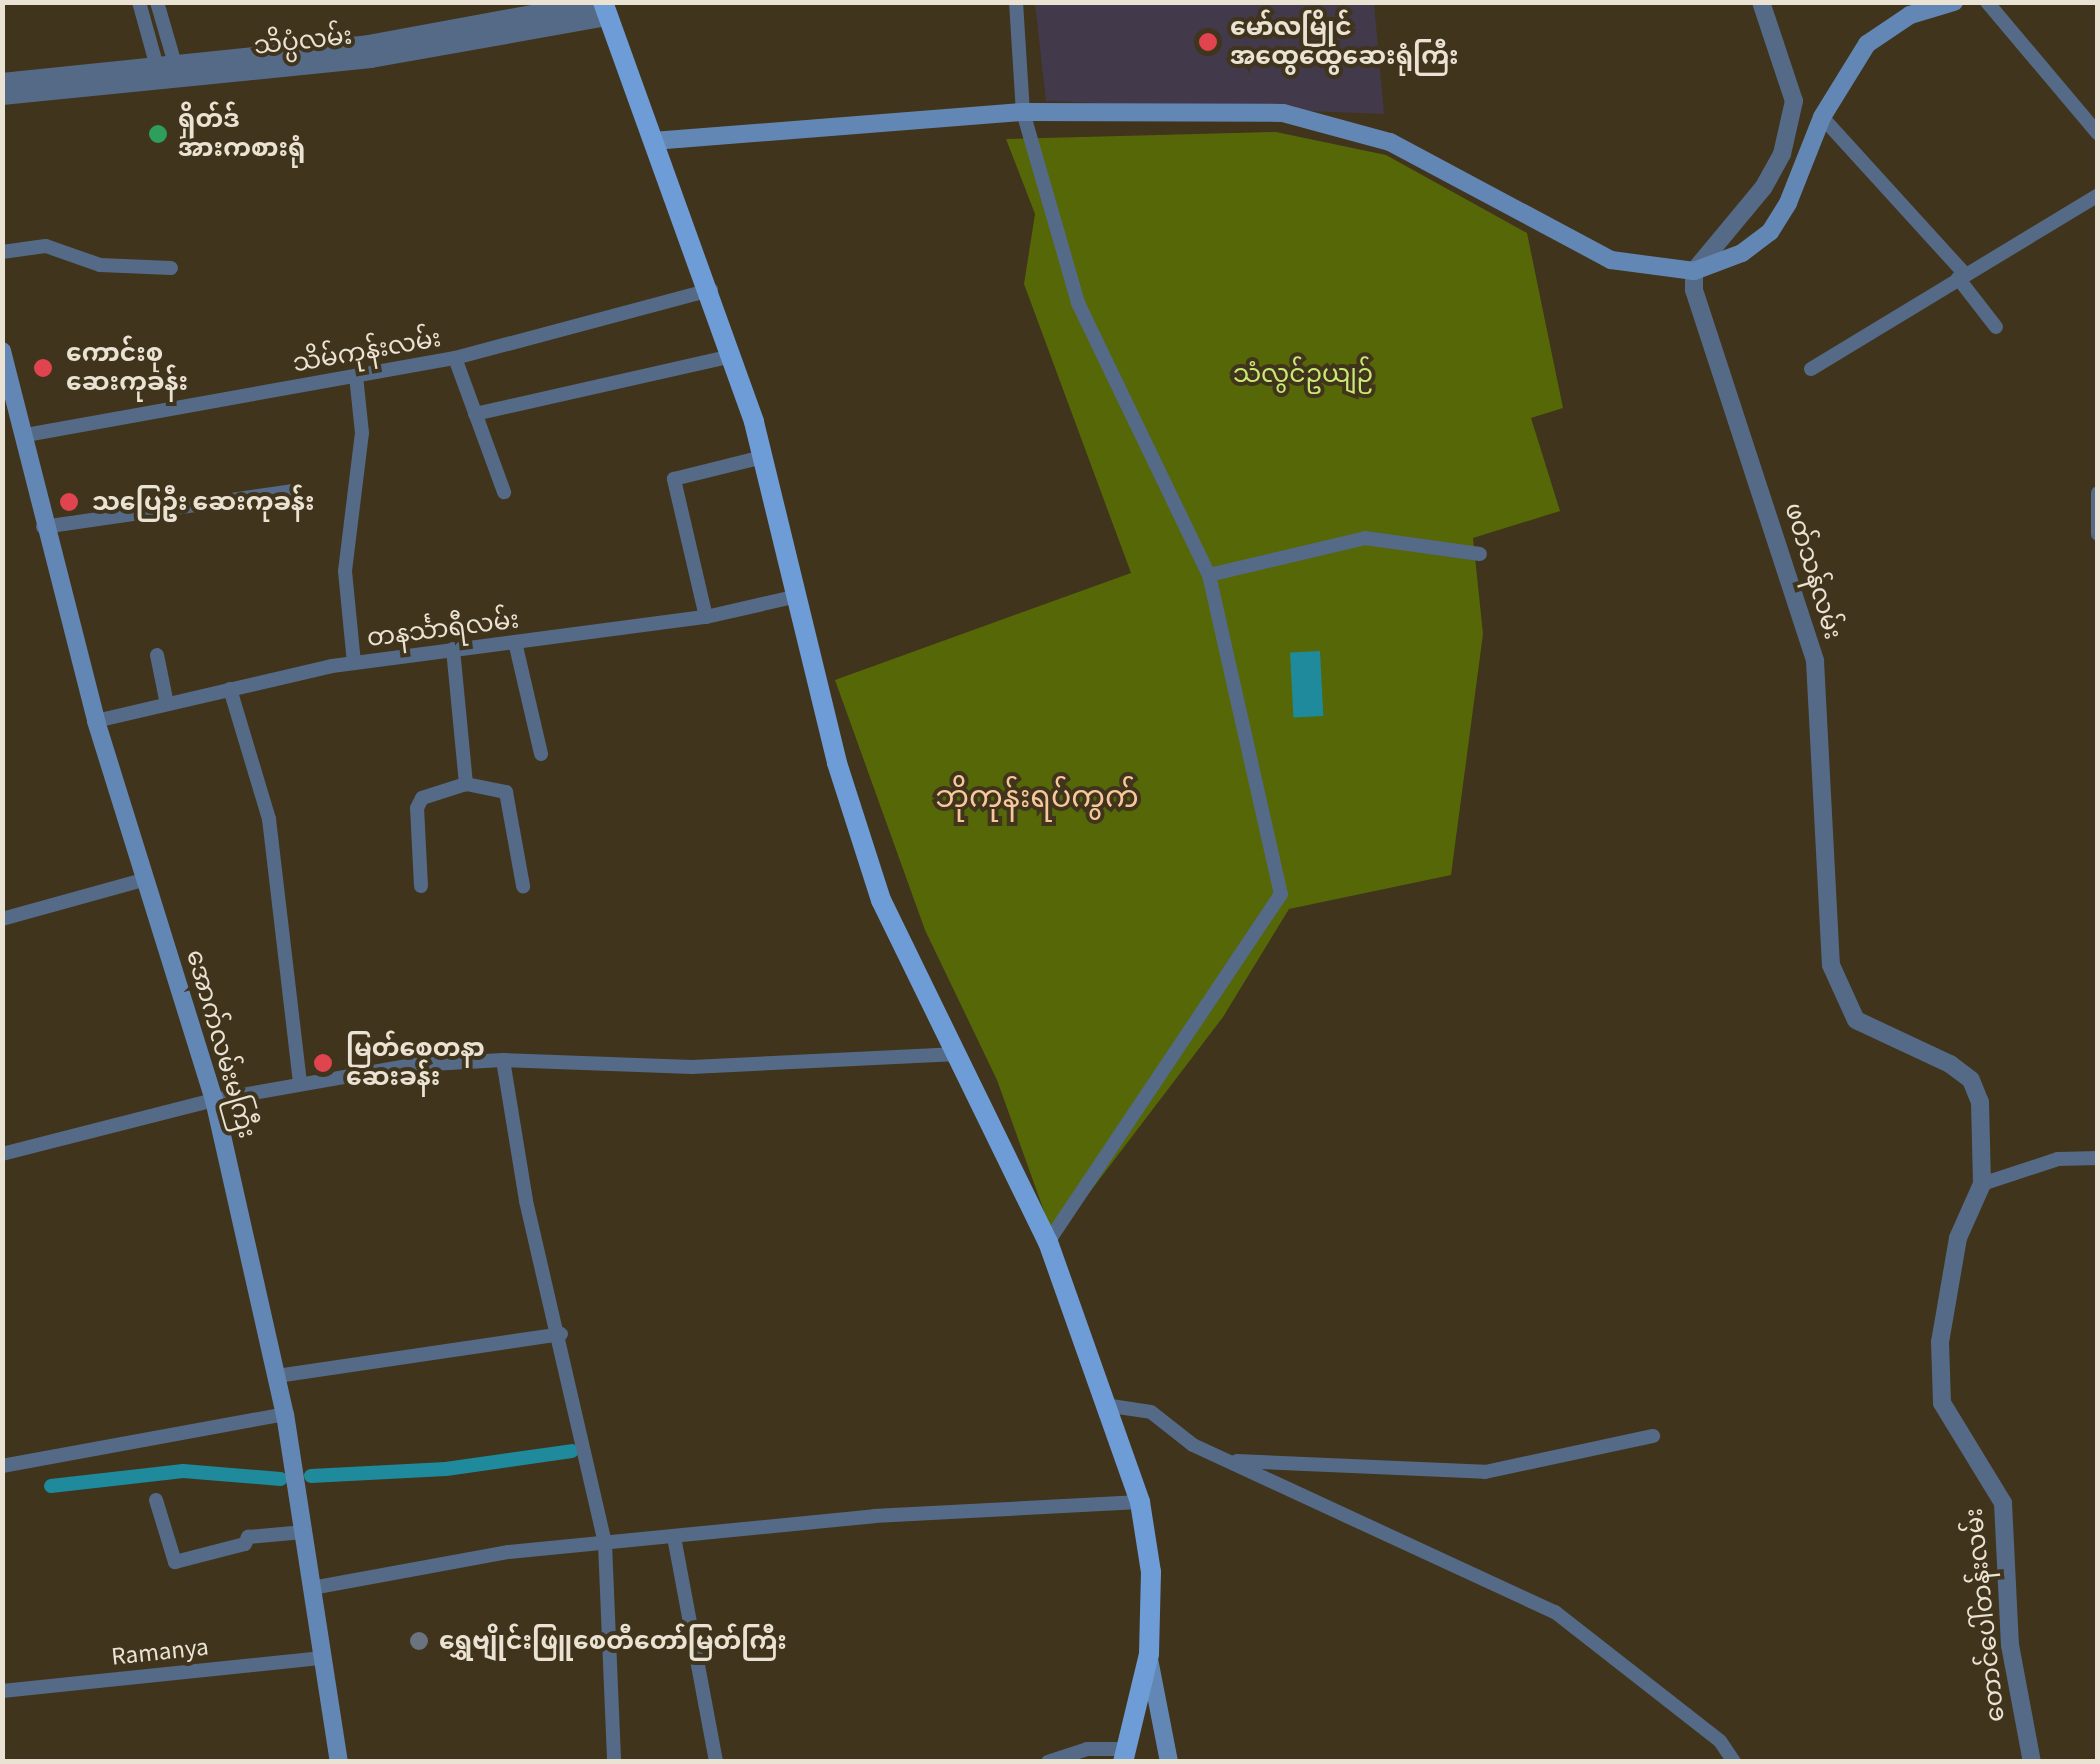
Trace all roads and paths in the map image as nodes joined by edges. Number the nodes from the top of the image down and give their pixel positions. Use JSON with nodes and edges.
{"nodes":[{"id":1,"x":139,"y":2,"type":"edge"},
{"id":2,"x":157,"y":2,"type":"edge"},
{"id":3,"x":1016,"y":2,"type":"edge"},
{"id":4,"x":1762,"y":2,"type":"edge"},
{"id":5,"x":1954,"y":2,"type":"edge"},
{"id":6,"x":1987,"y":2,"type":"edge"},
{"id":7,"x":602,"y":7,"type":"edge"},
{"id":8,"x":167,"y":69,"type":"junction"},
{"id":9,"x":2,"y":82,"type":"edge"},
{"id":10,"x":2,"y":96,"type":"edge"},
{"id":11,"x":1023,"y":112,"type":"junction"},
{"id":12,"x":1822,"y":117,"type":"junction"},
{"id":13,"x":2098,"y":134,"type":"edge"},
{"id":14,"x":652,"y":142,"type":"junction"},
{"id":15,"x":2098,"y":195,"type":"edge"},
{"id":16,"x":2,"y":252,"type":"edge"},
{"id":17,"x":171,"y":268,"type":"dead end"},
{"id":18,"x":1694,"y":271,"type":"junction"},
{"id":19,"x":1962,"y":276,"type":"junction"},
{"id":20,"x":711,"y":290,"type":"junction"},
{"id":21,"x":1996,"y":327,"type":"dead end"},
{"id":22,"x":2,"y":352,"type":"edge"},
{"id":23,"x":732,"y":356,"type":"junction"},
{"id":24,"x":455,"y":358,"type":"junction"},
{"id":25,"x":1811,"y":369,"type":"dead end"},
{"id":26,"x":356,"y":376,"type":"junction"},
{"id":27,"x":476,"y":414,"type":"junction"},
{"id":28,"x":26,"y":435,"type":"junction"},
{"id":29,"x":763,"y":458,"type":"junction"},
{"id":30,"x":293,"y":492,"type":"dead end"},
{"id":31,"x":504,"y":492,"type":"dead end"},
{"id":32,"x":2098,"y":492,"type":"edge"},
{"id":33,"x":42,"y":527,"type":"junction"},
{"id":34,"x":2098,"y":534,"type":"edge"},
{"id":35,"x":1480,"y":554,"type":"dead end"},
{"id":36,"x":1209,"y":576,"type":"junction"},
{"id":37,"x":798,"y":596,"type":"junction"},
{"id":38,"x":706,"y":617,"type":"junction"},
{"id":39,"x":515,"y":642,"type":"junction"},
{"id":40,"x":452,"y":648,"type":"junction"},
{"id":41,"x":157,"y":654,"type":"dead end"},
{"id":42,"x":354,"y":663,"type":"junction"},
{"id":43,"x":230,"y":690,"type":"junction"},
{"id":44,"x":167,"y":704,"type":"junction"},
{"id":45,"x":96,"y":721,"type":"junction"},
{"id":46,"x":541,"y":754,"type":"dead end"},
{"id":47,"x":466,"y":784,"type":"junction"},
{"id":48,"x":146,"y":879,"type":"junction"},
{"id":49,"x":421,"y":886,"type":"dead end"},
{"id":50,"x":523,"y":886,"type":"dead end"},
{"id":51,"x":2,"y":918,"type":"edge"},
{"id":52,"x":958,"y":1054,"type":"junction"},
{"id":53,"x":503,"y":1060,"type":"junction"},
{"id":54,"x":300,"y":1083,"type":"junction"},
{"id":55,"x":214,"y":1100,"type":"junction"},
{"id":56,"x":2,"y":1154,"type":"edge"},
{"id":57,"x":2098,"y":1158,"type":"edge"},
{"id":58,"x":1982,"y":1184,"type":"junction"},
{"id":59,"x":1048,"y":1242,"type":"junction"},
{"id":60,"x":562,"y":1334,"type":"junction"},
{"id":61,"x":277,"y":1376,"type":"junction"},
{"id":62,"x":1111,"y":1406,"type":"junction"},
{"id":63,"x":285,"y":1414,"type":"junction"},
{"id":64,"x":1654,"y":1436,"type":"dead end"},
{"id":65,"x":1231,"y":1461,"type":"junction"},
{"id":66,"x":2,"y":1466,"type":"edge"},
{"id":67,"x":156,"y":1500,"type":"dead end"},
{"id":68,"x":1140,"y":1502,"type":"junction"},
{"id":69,"x":304,"y":1532,"type":"junction"},
{"id":70,"x":674,"y":1537,"type":"junction"},
{"id":71,"x":606,"y":1544,"type":"junction"},
{"id":72,"x":312,"y":1588,"type":"junction"},
{"id":73,"x":1149,"y":1654,"type":"junction"},
{"id":74,"x":322,"y":1658,"type":"junction"},
{"id":75,"x":2,"y":1691,"type":"edge"},
{"id":76,"x":1124,"y":1755,"type":"edge"},
{"id":77,"x":339,"y":1762,"type":"edge"},
{"id":78,"x":614,"y":1762,"type":"edge"},
{"id":79,"x":716,"y":1762,"type":"edge"},
{"id":80,"x":1048,"y":1762,"type":"edge"},
{"id":81,"x":1169,"y":1762,"type":"edge"},
{"id":82,"x":1734,"y":1762,"type":"edge"},
{"id":83,"x":2032,"y":1762,"type":"edge"}],
"edges":[{"from":1,"to":8,"type":"street"},
{"from":2,"to":8,"type":"street"},
{"from":3,"to":11,"type":"street"},
{"from":4,"to":18,"type":"street"},
{"from":5,"to":12,"type":"main road"},
{"from":6,"to":13,"type":"street"},
{"from":7,"to":8,"type":"street","name":"သိပ္ပံလမ်း"},
{"from":7,"to":14,"type":"main road"},
{"from":8,"to":9,"type":"street","name":"သိပ္ပံလမ်း"},
{"from":8,"to":10,"type":"street","name":"သိပ္ပံလမ်း"},
{"from":11,"to":14,"type":"main road"},
{"from":11,"to":18,"type":"main road"},
{"from":11,"to":36,"type":"street"},
{"from":12,"to":18,"type":"main road"},
{"from":12,"to":19,"type":"street"},
{"from":14,"to":20,"type":"main road"},
{"from":15,"to":19,"type":"street"},
{"from":16,"to":17,"type":"street"},
{"from":18,"to":58,"type":"street","name":"ဖတ်သန်လမ်း"},
{"from":19,"to":21,"type":"street"},
{"from":19,"to":25,"type":"street"},
{"from":20,"to":23,"type":"main road"},
{"from":20,"to":24,"type":"street","name":"သိမ်ကုန်းလမ်း"},
{"from":22,"to":28,"type":"main road","name":"အောက်လမ်းမကြီး"},
{"from":23,"to":27,"type":"street"},
{"from":23,"to":29,"type":"main road"},
{"from":24,"to":26,"type":"street","name":"သိမ်ကုန်းလမ်း"},
{"from":24,"to":27,"type":"street"},
{"from":26,"to":28,"type":"street","name":"သိမ်ကုန်းလမ်း"},
{"from":26,"to":42,"type":"street"},
{"from":27,"to":31,"type":"street"},
{"from":28,"to":33,"type":"main road","name":"အောက်လမ်းမကြီး"},
{"from":29,"to":37,"type":"main road"},
{"from":29,"to":38,"type":"street"},
{"from":30,"to":33,"type":"street"},
{"from":32,"to":34,"type":"street"},
{"from":33,"to":45,"type":"main road","name":"အောက်လမ်းမကြီး"},
{"from":35,"to":36,"type":"street"},
{"from":36,"to":59,"type":"street"},
{"from":37,"to":38,"type":"street","name":"တနင်္သာရီလမ်း"},
{"from":37,"to":52,"type":"main road"},
{"from":38,"to":39,"type":"street","name":"တနင်္သာရီလမ်း"},
{"from":39,"to":40,"type":"street","name":"တနင်္သာရီလမ်း"},
{"from":39,"to":46,"type":"street"},
{"from":40,"to":42,"type":"street","name":"တနင်္သာရီလမ်း"},
{"from":40,"to":47,"type":"street"},
{"from":41,"to":44,"type":"street"},
{"from":42,"to":43,"type":"street","name":"တနင်္သာရီလမ်း"},
{"from":43,"to":44,"type":"street","name":"တနင်္သာရီလမ်း"},
{"from":43,"to":54,"type":"street"},
{"from":44,"to":45,"type":"street","name":"တနင်္သာရီလမ်း"},
{"from":45,"to":48,"type":"main road","name":"အောက်လမ်းမကြီး"},
{"from":47,"to":49,"type":"street"},
{"from":47,"to":50,"type":"street"},
{"from":48,"to":51,"type":"street"},
{"from":48,"to":55,"type":"main road","name":"အောက်လမ်းမကြီး"},
{"from":52,"to":53,"type":"street"},
{"from":52,"to":59,"type":"main road"},
{"from":53,"to":54,"type":"street"},
{"from":53,"to":60,"type":"street"},
{"from":54,"to":55,"type":"street"},
{"from":55,"to":56,"type":"street"},
{"from":55,"to":61,"type":"main road","name":"အောက်လမ်းမကြီး"},
{"from":57,"to":58,"type":"street"},
{"from":58,"to":83,"type":"street","name":"တောင်ပေါ်တန်းလမ်း"},
{"from":59,"to":62,"type":"main road"},
{"from":60,"to":61,"type":"street"},
{"from":60,"to":71,"type":"street"},
{"from":61,"to":63,"type":"main road","name":"အောက်လမ်းမကြီး"},
{"from":62,"to":65,"type":"street"},
{"from":62,"to":68,"type":"main road"},
{"from":63,"to":66,"type":"street"},
{"from":63,"to":69,"type":"main road","name":"အောက်လမ်းမကြီး"},
{"from":64,"to":65,"type":"street"},
{"from":65,"to":82,"type":"street"},
{"from":67,"to":69,"type":"street"},
{"from":68,"to":70,"type":"street"},
{"from":68,"to":73,"type":"main road"},
{"from":69,"to":72,"type":"main road","name":"အောက်လမ်းမကြီး"},
{"from":70,"to":71,"type":"street"},
{"from":70,"to":79,"type":"street"},
{"from":71,"to":72,"type":"street"},
{"from":71,"to":78,"type":"street"},
{"from":72,"to":74,"type":"main road","name":"အောက်လမ်းမကြီး"},
{"from":73,"to":76,"type":"main road"},
{"from":73,"to":81,"type":"main road"},
{"from":74,"to":75,"type":"street","name":"Ramanya"},
{"from":74,"to":77,"type":"main road","name":"အောက်လမ်းမကြီး"},
{"from":76,"to":80,"type":"street"}]}
